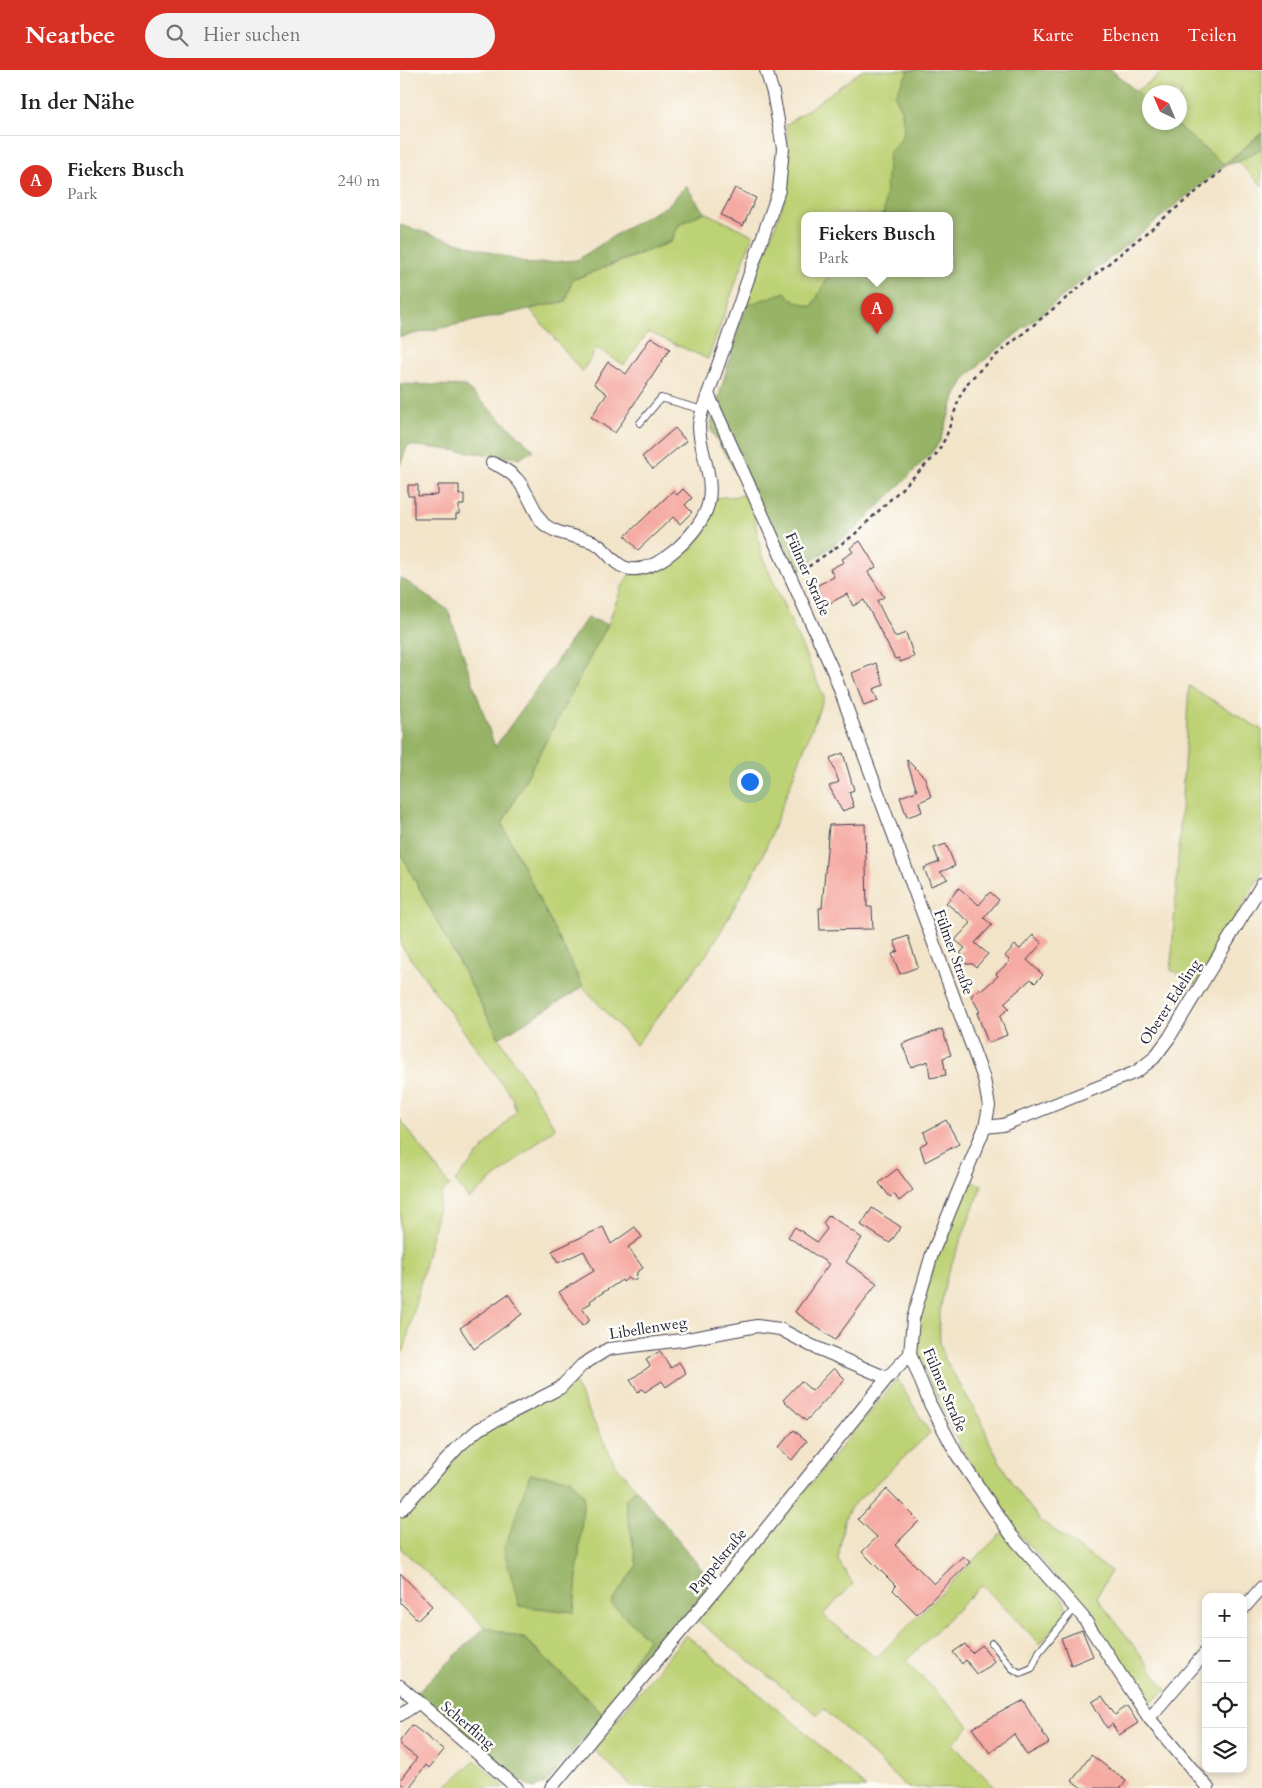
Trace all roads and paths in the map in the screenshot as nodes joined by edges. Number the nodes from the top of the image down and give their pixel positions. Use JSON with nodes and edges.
{"nodes":[{"id":1,"x":766,"y":70,"type":"edge"},
{"id":2,"x":1224,"y":170,"type":"dead end"},
{"id":3,"x":708,"y":394,"type":"junction"},
{"id":4,"x":703,"y":410,"type":"junction"},
{"id":5,"x":640,"y":423,"type":"dead end"},
{"id":6,"x":492,"y":463,"type":"dead end"},
{"id":7,"x":792,"y":577,"type":"junction"},
{"id":8,"x":1262,"y":884,"type":"edge"},
{"id":9,"x":985,"y":1127,"type":"junction"},
{"id":10,"x":910,"y":1354,"type":"junction"},
{"id":11,"x":887,"y":1378,"type":"junction"},
{"id":12,"x":400,"y":1510,"type":"edge"},
{"id":13,"x":1262,"y":1587,"type":"edge"},
{"id":14,"x":1247,"y":1604,"type":"edge"},
{"id":15,"x":1075,"y":1608,"type":"junction"},
{"id":16,"x":992,"y":1643,"type":"dead end"},
{"id":17,"x":1202,"y":1657,"type":"edge"},
{"id":18,"x":400,"y":1686,"type":"edge"},
{"id":19,"x":418,"y":1703,"type":"junction"},
{"id":20,"x":400,"y":1715,"type":"edge"},
{"id":21,"x":1149,"y":1718,"type":"junction"},
{"id":22,"x":517,"y":1788,"type":"edge"},
{"id":23,"x":551,"y":1788,"type":"edge"},
{"id":24,"x":1208,"y":1788,"type":"edge"}],
"edges":[{"from":1,"to":3,"type":"street"},
{"from":2,"to":7,"type":"path"},
{"from":3,"to":4,"type":"street"},
{"from":3,"to":7,"type":"street","name":"Fülmer Straße"},
{"from":4,"to":5,"type":"lane"},
{"from":4,"to":6,"type":"street"},
{"from":7,"to":9,"type":"street","name":"Fülmer Straße"},
{"from":8,"to":9,"type":"street","name":"Oberer Edeling"},
{"from":9,"to":10,"type":"street","name":"Fülmer Straße"},
{"from":10,"to":11,"type":"street","name":"Pappelstraße"},
{"from":10,"to":15,"type":"street","name":"Fülmer Straße"},
{"from":11,"to":12,"type":"street","name":"Libellenweg"},
{"from":11,"to":23,"type":"street","name":"Pappelstraße"},
{"from":13,"to":14,"type":"street"},
{"from":15,"to":16,"type":"lane"},
{"from":15,"to":21,"type":"street","name":"Fülmer Straße"},
{"from":17,"to":21,"type":"street"},
{"from":18,"to":19,"type":"street","name":"Scherfling"},
{"from":19,"to":20,"type":"street"},
{"from":19,"to":22,"type":"street","name":"Scherfling"},
{"from":21,"to":24,"type":"street","name":"Fülmer Straße"}]}
